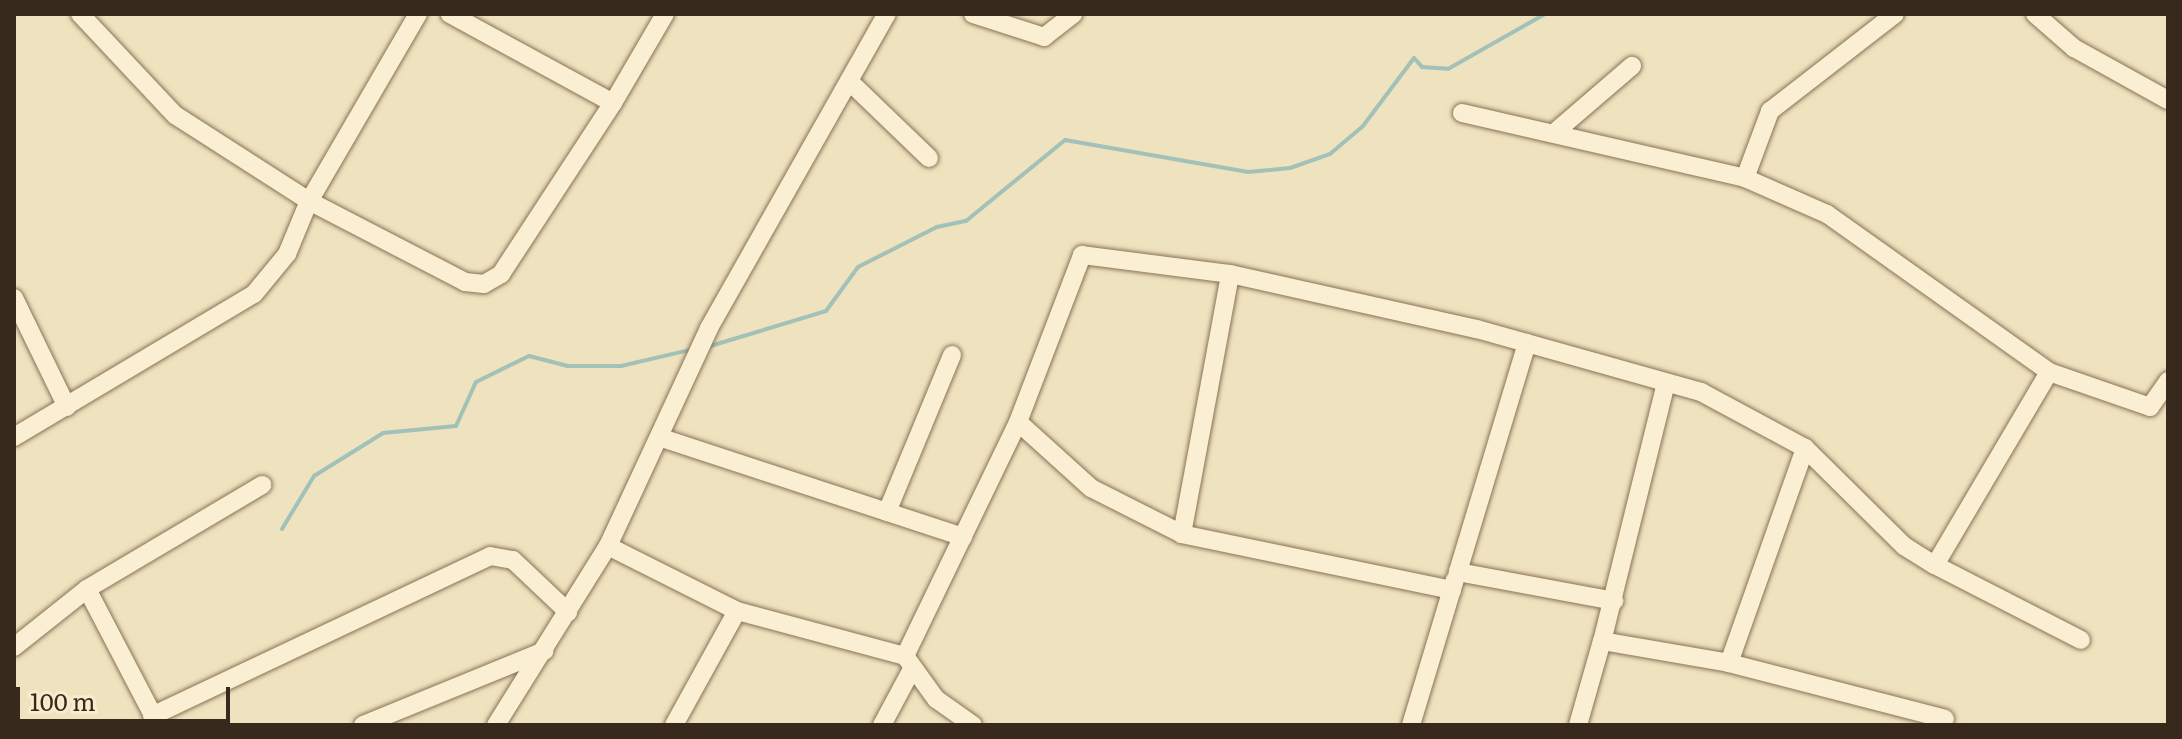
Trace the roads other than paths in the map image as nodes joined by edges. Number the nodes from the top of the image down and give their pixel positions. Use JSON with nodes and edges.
{"nodes":[{"id":1,"x":80,"y":14,"type":"edge"},
{"id":2,"x":418,"y":14,"type":"edge"},
{"id":3,"x":450,"y":14,"type":"edge"},
{"id":4,"x":665,"y":14,"type":"edge"},
{"id":5,"x":887,"y":14,"type":"edge"},
{"id":6,"x":973,"y":14,"type":"edge"},
{"id":7,"x":1073,"y":14,"type":"edge"},
{"id":8,"x":1895,"y":14,"type":"edge"},
{"id":9,"x":2043,"y":17,"type":"edge"},
{"id":10,"x":1632,"y":66,"type":"dead end"},
{"id":11,"x":849,"y":81,"type":"junction"},
{"id":12,"x":2168,"y":100,"type":"edge"},
{"id":13,"x":613,"y":103,"type":"junction"},
{"id":14,"x":1462,"y":113,"type":"dead end"},
{"id":15,"x":1554,"y":133,"type":"junction"},
{"id":16,"x":929,"y":158,"type":"dead end"},
{"id":17,"x":1745,"y":178,"type":"junction"},
{"id":18,"x":309,"y":201,"type":"junction"},
{"id":19,"x":1230,"y":274,"type":"junction"},
{"id":20,"x":14,"y":298,"type":"edge"},
{"id":21,"x":1527,"y":343,"type":"junction"},
{"id":22,"x":952,"y":355,"type":"dead end"},
{"id":23,"x":2049,"y":372,"type":"junction"},
{"id":24,"x":2168,"y":381,"type":"edge"},
{"id":25,"x":1666,"y":383,"type":"junction"},
{"id":26,"x":67,"y":407,"type":"junction"},
{"id":27,"x":2150,"y":407,"type":"junction"},
{"id":28,"x":2168,"y":417,"type":"edge"},
{"id":29,"x":1018,"y":422,"type":"junction"},
{"id":30,"x":14,"y":437,"type":"edge"},
{"id":31,"x":662,"y":438,"type":"junction"},
{"id":32,"x":1805,"y":448,"type":"junction"},
{"id":33,"x":262,"y":485,"type":"dead end"},
{"id":34,"x":887,"y":512,"type":"junction"},
{"id":35,"x":1182,"y":534,"type":"junction"},
{"id":36,"x":963,"y":537,"type":"junction"},
{"id":37,"x":608,"y":546,"type":"junction"},
{"id":38,"x":1935,"y":565,"type":"junction"},
{"id":39,"x":1455,"y":581,"type":"junction"},
{"id":40,"x":87,"y":589,"type":"junction"},
{"id":41,"x":1614,"y":601,"type":"junction"},
{"id":42,"x":737,"y":611,"type":"junction"},
{"id":43,"x":568,"y":612,"type":"junction"},
{"id":44,"x":2081,"y":640,"type":"dead end"},
{"id":45,"x":1602,"y":641,"type":"junction"},
{"id":46,"x":14,"y":647,"type":"edge"},
{"id":47,"x":544,"y":651,"type":"junction"},
{"id":48,"x":1729,"y":663,"type":"junction"},
{"id":49,"x":908,"y":664,"type":"junction"},
{"id":50,"x":1945,"y":719,"type":"dead end"},
{"id":51,"x":155,"y":720,"type":"edge"},
{"id":52,"x":363,"y":725,"type":"edge"},
{"id":53,"x":496,"y":725,"type":"edge"},
{"id":54,"x":674,"y":725,"type":"edge"},
{"id":55,"x":882,"y":725,"type":"edge"},
{"id":56,"x":973,"y":725,"type":"edge"},
{"id":57,"x":1411,"y":725,"type":"edge"},
{"id":58,"x":1578,"y":725,"type":"edge"}],
"edges":[{"from":1,"to":18,"type":"street"},
{"from":2,"to":18,"type":"street"},
{"from":3,"to":13,"type":"street"},
{"from":4,"to":13,"type":"street"},
{"from":5,"to":11,"type":"street"},
{"from":6,"to":7,"type":"street"},
{"from":8,"to":17,"type":"street"},
{"from":9,"to":12,"type":"street"},
{"from":10,"to":15,"type":"street"},
{"from":11,"to":16,"type":"street"},
{"from":11,"to":31,"type":"street"},
{"from":13,"to":18,"type":"street"},
{"from":14,"to":15,"type":"street"},
{"from":15,"to":17,"type":"street"},
{"from":17,"to":23,"type":"street"},
{"from":18,"to":26,"type":"street"},
{"from":19,"to":21,"type":"street"},
{"from":19,"to":29,"type":"street"},
{"from":19,"to":35,"type":"street"},
{"from":20,"to":26,"type":"street"},
{"from":21,"to":25,"type":"street"},
{"from":21,"to":39,"type":"street"},
{"from":22,"to":34,"type":"street"},
{"from":23,"to":27,"type":"street"},
{"from":23,"to":38,"type":"street"},
{"from":24,"to":27,"type":"street"},
{"from":25,"to":32,"type":"street"},
{"from":25,"to":41,"type":"street"},
{"from":26,"to":30,"type":"street"},
{"from":27,"to":28,"type":"street"},
{"from":29,"to":35,"type":"street"},
{"from":29,"to":36,"type":"street"},
{"from":31,"to":34,"type":"street"},
{"from":31,"to":37,"type":"street"},
{"from":32,"to":38,"type":"street"},
{"from":32,"to":48,"type":"street"},
{"from":33,"to":40,"type":"street"},
{"from":34,"to":36,"type":"street"},
{"from":35,"to":39,"type":"street"},
{"from":36,"to":49,"type":"street"},
{"from":37,"to":42,"type":"street"},
{"from":37,"to":43,"type":"street"},
{"from":38,"to":44,"type":"street"},
{"from":39,"to":41,"type":"street"},
{"from":39,"to":57,"type":"street"},
{"from":40,"to":46,"type":"street"},
{"from":40,"to":51,"type":"street"},
{"from":41,"to":45,"type":"street"},
{"from":42,"to":49,"type":"street"},
{"from":42,"to":54,"type":"street"},
{"from":43,"to":47,"type":"street"},
{"from":43,"to":51,"type":"street"},
{"from":45,"to":48,"type":"street"},
{"from":45,"to":58,"type":"street"},
{"from":47,"to":52,"type":"street"},
{"from":47,"to":53,"type":"street"},
{"from":48,"to":50,"type":"street"},
{"from":49,"to":55,"type":"street"},
{"from":49,"to":56,"type":"street"}]}
